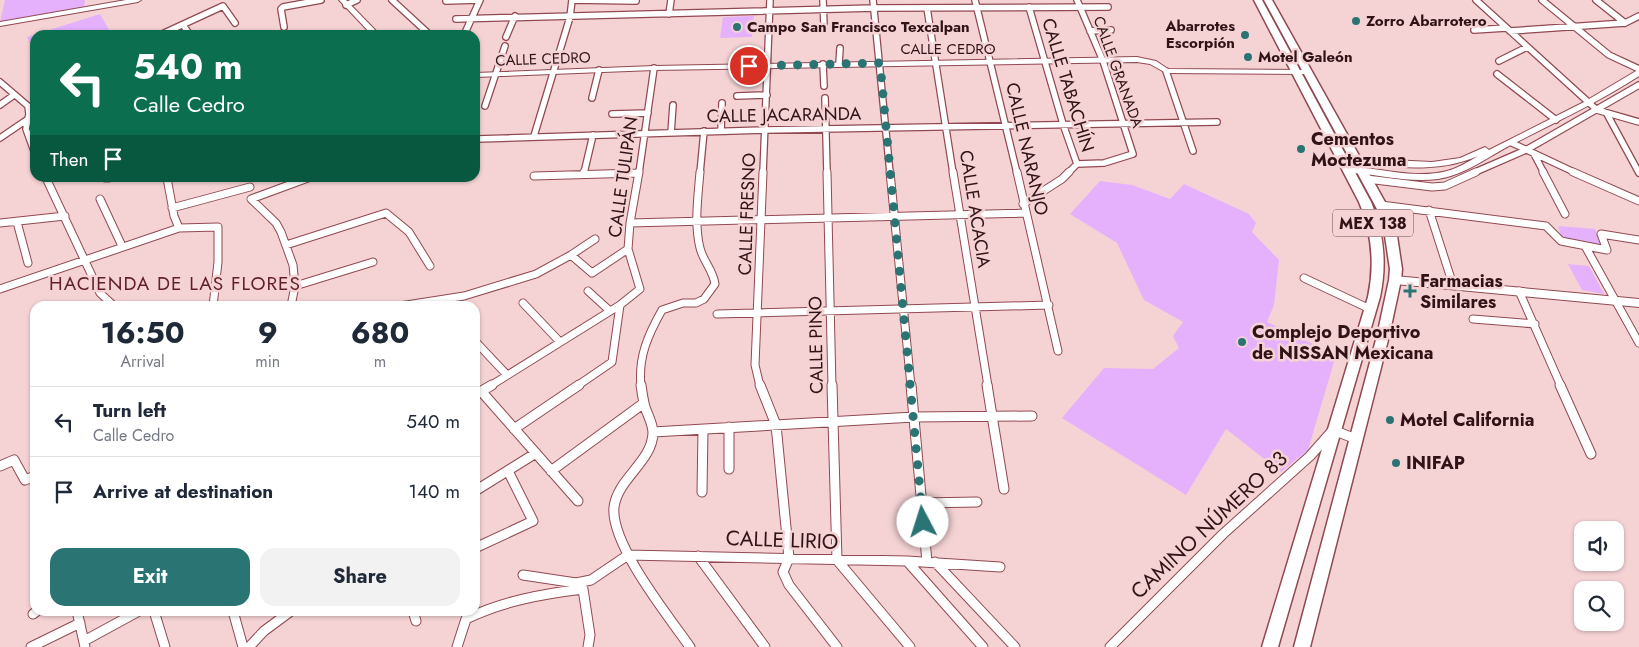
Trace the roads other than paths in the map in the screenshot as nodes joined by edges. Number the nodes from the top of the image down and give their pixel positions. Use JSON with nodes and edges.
{"nodes":[{"id":1,"x":138,"y":0,"type":"edge"},
{"id":2,"x":321,"y":0,"type":"edge"},
{"id":3,"x":357,"y":0,"type":"edge"},
{"id":4,"x":392,"y":0,"type":"edge"},
{"id":5,"x":480,"y":0,"type":"edge"},
{"id":6,"x":572,"y":0,"type":"edge"},
{"id":7,"x":671,"y":0,"type":"edge"},
{"id":8,"x":770,"y":0,"type":"edge"},
{"id":9,"x":823,"y":0,"type":"edge"},
{"id":10,"x":1019,"y":0,"type":"edge"},
{"id":11,"x":1077,"y":0,"type":"edge"},
{"id":12,"x":1258,"y":0,"type":"edge"},
{"id":13,"x":1268,"y":0,"type":"edge"},
{"id":14,"x":1476,"y":0,"type":"edge"},
{"id":15,"x":1542,"y":0,"type":"edge"},
{"id":16,"x":1596,"y":0,"type":"edge"},
{"id":17,"x":446,"y":1,"type":"edge"},
{"id":18,"x":636,"y":1,"type":"edge"},
{"id":19,"x":344,"y":2,"type":"edge"},
{"id":20,"x":873,"y":4,"type":"edge"},
{"id":21,"x":976,"y":4,"type":"edge"},
{"id":22,"x":1021,"y":7,"type":"junction"},
{"id":23,"x":1029,"y":7,"type":"junction"},
{"id":24,"x":1080,"y":7,"type":"junction"},
{"id":25,"x":1108,"y":7,"type":"dead end"},
{"id":26,"x":927,"y":8,"type":"junction"},
{"id":27,"x":823,"y":9,"type":"junction"},
{"id":28,"x":770,"y":10,"type":"junction"},
{"id":29,"x":669,"y":14,"type":"junction"},
{"id":30,"x":515,"y":16,"type":"junction"},
{"id":31,"x":1639,"y":16,"type":"edge"},
{"id":32,"x":570,"y":17,"type":"junction"},
{"id":33,"x":472,"y":18,"type":"junction"},
{"id":34,"x":456,"y":19,"type":"dead end"},
{"id":35,"x":235,"y":23,"type":"dead end"},
{"id":36,"x":1625,"y":23,"type":"junction"},
{"id":37,"x":0,"y":24,"type":"edge"},
{"id":38,"x":183,"y":25,"type":"junction"},
{"id":39,"x":284,"y":26,"type":"dead end"},
{"id":40,"x":1575,"y":26,"type":"junction"},
{"id":41,"x":824,"y":27,"type":"dead end"},
{"id":42,"x":1508,"y":29,"type":"junction"},
{"id":43,"x":172,"y":30,"type":"edge"},
{"id":44,"x":186,"y":30,"type":"edge"},
{"id":45,"x":371,"y":30,"type":"edge"},
{"id":46,"x":425,"y":30,"type":"edge"},
{"id":47,"x":466,"y":30,"type":"edge"},
{"id":48,"x":1111,"y":30,"type":"dead end"},
{"id":49,"x":1474,"y":30,"type":"dead end"},
{"id":50,"x":1090,"y":31,"type":"junction"},
{"id":51,"x":506,"y":37,"type":"dead end"},
{"id":52,"x":505,"y":46,"type":"dead end"},
{"id":53,"x":1527,"y":47,"type":"junction"},
{"id":54,"x":840,"y":48,"type":"dead end"},
{"id":55,"x":1103,"y":61,"type":"junction"},
{"id":56,"x":1499,"y":61,"type":"dead end"},
{"id":57,"x":991,"y":62,"type":"junction"},
{"id":58,"x":1046,"y":62,"type":"junction"},
{"id":59,"x":880,"y":63,"type":"junction"},
{"id":60,"x":936,"y":63,"type":"junction"},
{"id":61,"x":823,"y":64,"type":"junction"},
{"id":62,"x":840,"y":64,"type":"junction"},
{"id":63,"x":768,"y":66,"type":"junction"},
{"id":64,"x":654,"y":68,"type":"junction"},
{"id":65,"x":600,"y":70,"type":"junction"},
{"id":66,"x":1166,"y":71,"type":"junction"},
{"id":67,"x":553,"y":72,"type":"junction"},
{"id":68,"x":1295,"y":72,"type":"junction"},
{"id":69,"x":1308,"y":72,"type":"junction"},
{"id":70,"x":494,"y":74,"type":"junction"},
{"id":71,"x":1497,"y":74,"type":"dead end"},
{"id":72,"x":1638,"y":74,"type":"edge"},
{"id":73,"x":480,"y":75,"type":"edge"},
{"id":74,"x":0,"y":82,"type":"edge"},
{"id":75,"x":1639,"y":85,"type":"edge"},
{"id":76,"x":824,"y":86,"type":"dead end"},
{"id":77,"x":14,"y":95,"type":"junction"},
{"id":78,"x":767,"y":95,"type":"junction"},
{"id":79,"x":737,"y":96,"type":"dead end"},
{"id":80,"x":592,"y":98,"type":"dead end"},
{"id":81,"x":825,"y":98,"type":"dead end"},
{"id":82,"x":722,"y":103,"type":"dead end"},
{"id":83,"x":1588,"y":103,"type":"junction"},
{"id":84,"x":0,"y":105,"type":"edge"},
{"id":85,"x":673,"y":105,"type":"dead end"},
{"id":86,"x":484,"y":106,"type":"dead end"},
{"id":87,"x":1597,"y":110,"type":"junction"},
{"id":88,"x":648,"y":113,"type":"junction"},
{"id":89,"x":612,"y":114,"type":"dead end"},
{"id":90,"x":1607,"y":114,"type":"junction"},
{"id":91,"x":28,"y":119,"type":"junction"},
{"id":92,"x":1556,"y":120,"type":"junction"},
{"id":93,"x":1217,"y":122,"type":"dead end"},
{"id":94,"x":1639,"y":122,"type":"edge"},
{"id":95,"x":1184,"y":123,"type":"junction"},
{"id":96,"x":1063,"y":124,"type":"junction"},
{"id":97,"x":1125,"y":124,"type":"junction"},
{"id":98,"x":30,"y":126,"type":"edge"},
{"id":99,"x":1006,"y":126,"type":"junction"},
{"id":100,"x":26,"y":127,"type":"junction"},
{"id":101,"x":886,"y":127,"type":"junction"},
{"id":102,"x":946,"y":127,"type":"junction"},
{"id":103,"x":825,"y":128,"type":"junction"},
{"id":104,"x":766,"y":130,"type":"junction"},
{"id":105,"x":704,"y":131,"type":"junction"},
{"id":106,"x":721,"y":131,"type":"junction"},
{"id":107,"x":671,"y":133,"type":"junction"},
{"id":108,"x":646,"y":134,"type":"junction"},
{"id":109,"x":593,"y":135,"type":"junction"},
{"id":110,"x":534,"y":136,"type":"junction"},
{"id":111,"x":30,"y":137,"type":"edge"},
{"id":112,"x":0,"y":138,"type":"edge"},
{"id":113,"x":480,"y":139,"type":"edge"},
{"id":114,"x":1512,"y":142,"type":"junction"},
{"id":115,"x":1496,"y":150,"type":"junction"},
{"id":116,"x":1526,"y":150,"type":"junction"},
{"id":117,"x":1193,"y":151,"type":"dead end"},
{"id":118,"x":1534,"y":154,"type":"junction"},
{"id":119,"x":1077,"y":164,"type":"junction"},
{"id":120,"x":1346,"y":165,"type":"junction"},
{"id":121,"x":1420,"y":166,"type":"junction"},
{"id":122,"x":1363,"y":170,"type":"junction"},
{"id":123,"x":638,"y":173,"type":"junction"},
{"id":124,"x":1639,"y":173,"type":"edge"},
{"id":125,"x":584,"y":174,"type":"junction"},
{"id":126,"x":534,"y":176,"type":"dead end"},
{"id":127,"x":1425,"y":178,"type":"junction"},
{"id":128,"x":48,"y":182,"type":"edge"},
{"id":129,"x":168,"y":182,"type":"edge"},
{"id":130,"x":297,"y":182,"type":"edge"},
{"id":131,"x":250,"y":187,"type":"dead end"},
{"id":132,"x":100,"y":199,"type":"dead end"},
{"id":133,"x":1639,"y":201,"type":"edge"},
{"id":134,"x":1023,"y":204,"type":"junction"},
{"id":135,"x":1381,"y":205,"type":"junction"},
{"id":136,"x":172,"y":208,"type":"junction"},
{"id":137,"x":1429,"y":210,"type":"junction"},
{"id":138,"x":1025,"y":214,"type":"junction"},
{"id":139,"x":1564,"y":214,"type":"dead end"},
{"id":140,"x":65,"y":216,"type":"junction"},
{"id":141,"x":961,"y":216,"type":"junction"},
{"id":142,"x":895,"y":218,"type":"junction"},
{"id":143,"x":828,"y":219,"type":"junction"},
{"id":144,"x":762,"y":220,"type":"junction"},
{"id":145,"x":17,"y":222,"type":"junction"},
{"id":146,"x":630,"y":222,"type":"junction"},
{"id":147,"x":698,"y":222,"type":"junction"},
{"id":148,"x":0,"y":223,"type":"edge"},
{"id":149,"x":179,"y":228,"type":"junction"},
{"id":150,"x":595,"y":238,"type":"dead end"},
{"id":151,"x":1639,"y":240,"type":"edge"},
{"id":152,"x":286,"y":245,"type":"junction"},
{"id":153,"x":122,"y":246,"type":"junction"},
{"id":154,"x":1585,"y":246,"type":"junction"},
{"id":155,"x":628,"y":249,"type":"junction"},
{"id":156,"x":571,"y":255,"type":"junction"},
{"id":157,"x":83,"y":260,"type":"junction"},
{"id":158,"x":373,"y":262,"type":"dead end"},
{"id":159,"x":28,"y":263,"type":"dead end"},
{"id":160,"x":430,"y":266,"type":"dead end"},
{"id":161,"x":1304,"y":278,"type":"dead end"},
{"id":162,"x":1395,"y":280,"type":"junction"},
{"id":163,"x":1452,"y":285,"type":"junction"},
{"id":164,"x":295,"y":286,"type":"junction"},
{"id":165,"x":0,"y":288,"type":"edge"},
{"id":166,"x":588,"y":291,"type":"dead end"},
{"id":167,"x":1519,"y":291,"type":"junction"},
{"id":168,"x":1614,"y":300,"type":"junction"},
{"id":169,"x":109,"y":301,"type":"edge"},
{"id":170,"x":214,"y":301,"type":"edge"},
{"id":171,"x":292,"y":301,"type":"edge"},
{"id":172,"x":420,"y":301,"type":"edge"},
{"id":173,"x":524,"y":303,"type":"dead end"},
{"id":174,"x":1639,"y":303,"type":"edge"},
{"id":175,"x":620,"y":305,"type":"junction"},
{"id":176,"x":1049,"y":305,"type":"junction"},
{"id":177,"x":976,"y":307,"type":"junction"},
{"id":178,"x":904,"y":309,"type":"junction"},
{"id":179,"x":1370,"y":309,"type":"junction"},
{"id":180,"x":610,"y":311,"type":"junction"},
{"id":181,"x":830,"y":311,"type":"junction"},
{"id":182,"x":758,"y":312,"type":"junction"},
{"id":183,"x":717,"y":314,"type":"dead end"},
{"id":184,"x":1473,"y":318,"type":"dead end"},
{"id":185,"x":1535,"y":324,"type":"junction"},
{"id":186,"x":560,"y":342,"type":"junction"},
{"id":187,"x":1639,"y":344,"type":"edge"},
{"id":188,"x":480,"y":346,"type":"edge"},
{"id":189,"x":1058,"y":351,"type":"dead end"},
{"id":190,"x":507,"y":375,"type":"junction"},
{"id":191,"x":480,"y":392,"type":"edge"},
{"id":192,"x":480,"y":395,"type":"edge"},
{"id":193,"x":644,"y":403,"type":"junction"},
{"id":194,"x":994,"y":416,"type":"junction"},
{"id":195,"x":1032,"y":416,"type":"dead end"},
{"id":196,"x":914,"y":417,"type":"junction"},
{"id":197,"x":833,"y":421,"type":"junction"},
{"id":198,"x":776,"y":425,"type":"junction"},
{"id":199,"x":729,"y":427,"type":"junction"},
{"id":200,"x":514,"y":429,"type":"junction"},
{"id":201,"x":703,"y":430,"type":"junction"},
{"id":202,"x":1333,"y":430,"type":"junction"},
{"id":203,"x":653,"y":432,"type":"junction"},
{"id":204,"x":1356,"y":439,"type":"junction"},
{"id":205,"x":536,"y":453,"type":"junction"},
{"id":206,"x":1591,"y":454,"type":"dead end"},
{"id":207,"x":0,"y":466,"type":"edge"},
{"id":208,"x":730,"y":469,"type":"dead end"},
{"id":209,"x":551,"y":470,"type":"junction"},
{"id":210,"x":508,"y":471,"type":"junction"},
{"id":211,"x":30,"y":478,"type":"edge"},
{"id":212,"x":480,"y":488,"type":"edge"},
{"id":213,"x":1004,"y":489,"type":"dead end"},
{"id":214,"x":702,"y":492,"type":"dead end"},
{"id":215,"x":578,"y":501,"type":"dead end"},
{"id":216,"x":977,"y":502,"type":"dead end"},
{"id":217,"x":922,"y":503,"type":"junction"},
{"id":218,"x":480,"y":546,"type":"edge"},
{"id":219,"x":628,"y":555,"type":"junction"},
{"id":220,"x":698,"y":556,"type":"junction"},
{"id":221,"x":789,"y":558,"type":"junction"},
{"id":222,"x":837,"y":560,"type":"junction"},
{"id":223,"x":907,"y":561,"type":"junction"},
{"id":224,"x":931,"y":562,"type":"junction"},
{"id":225,"x":1000,"y":567,"type":"dead end"},
{"id":226,"x":523,"y":575,"type":"dead end"},
{"id":227,"x":480,"y":612,"type":"edge"},
{"id":228,"x":78,"y":616,"type":"edge"},
{"id":229,"x":131,"y":616,"type":"edge"},
{"id":230,"x":156,"y":616,"type":"edge"},
{"id":231,"x":234,"y":616,"type":"edge"},
{"id":232,"x":284,"y":616,"type":"edge"},
{"id":233,"x":472,"y":616,"type":"edge"},
{"id":234,"x":80,"y":623,"type":"junction"},
{"id":235,"x":84,"y":644,"type":"edge"},
{"id":236,"x":31,"y":647,"type":"edge"},
{"id":237,"x":165,"y":647,"type":"edge"},
{"id":238,"x":243,"y":647,"type":"edge"},
{"id":239,"x":249,"y":647,"type":"edge"},
{"id":240,"x":457,"y":647,"type":"edge"},
{"id":241,"x":588,"y":647,"type":"edge"},
{"id":242,"x":690,"y":647,"type":"edge"},
{"id":243,"x":765,"y":647,"type":"edge"},
{"id":244,"x":837,"y":647,"type":"edge"},
{"id":245,"x":910,"y":647,"type":"edge"},
{"id":246,"x":983,"y":647,"type":"edge"},
{"id":247,"x":1015,"y":647,"type":"edge"},
{"id":248,"x":1110,"y":647,"type":"edge"},
{"id":249,"x":1270,"y":647,"type":"edge"},
{"id":250,"x":1302,"y":647,"type":"edge"}],
"edges":[{"from":1,"to":37,"type":"street"},
{"from":2,"to":39,"type":"street"},
{"from":3,"to":19,"type":"street"},
{"from":4,"to":46,"type":"street"},
{"from":5,"to":17,"type":"street"},
{"from":5,"to":33,"type":"street"},
{"from":6,"to":18,"type":"street"},
{"from":6,"to":32,"type":"street"},
{"from":7,"to":29,"type":"street"},
{"from":8,"to":28,"type":"street","name":"CALLE FRESNO"},
{"from":9,"to":27,"type":"street"},
{"from":10,"to":22,"type":"street","name":"CALLE TABACHÍN"},
{"from":11,"to":24,"type":"street","name":"CALLE GRANADA"},
{"from":12,"to":68,"type":"main road","number":"MEX 138"},
{"from":13,"to":69,"type":"main road","number":"MEX 138"},
{"from":14,"to":42,"type":"street"},
{"from":15,"to":40,"type":"street"},
{"from":16,"to":36,"type":"street"},
{"from":19,"to":45,"type":"street"},
{"from":20,"to":26,"type":"street"},
{"from":20,"to":27,"type":"street"},
{"from":20,"to":59,"type":"street"},
{"from":21,"to":22,"type":"street"},
{"from":21,"to":26,"type":"street"},
{"from":21,"to":57,"type":"street","name":"CALLE NARANJO"},
{"from":22,"to":23,"type":"street"},
{"from":23,"to":24,"type":"street"},
{"from":23,"to":58,"type":"street","name":"CALLE TABACHÍN"},
{"from":24,"to":25,"type":"street"},
{"from":24,"to":50,"type":"street","name":"CALLE GRANADA"},
{"from":26,"to":60,"type":"street","name":"CALLE ACACIA"},
{"from":27,"to":28,"type":"street"},
{"from":27,"to":41,"type":"street"},
{"from":28,"to":29,"type":"street"},
{"from":28,"to":63,"type":"street","name":"CALLE FRESNO"},
{"from":29,"to":32,"type":"street"},
{"from":30,"to":32,"type":"street"},
{"from":30,"to":33,"type":"street"},
{"from":30,"to":51,"type":"street"},
{"from":31,"to":36,"type":"street"},
{"from":32,"to":67,"type":"street"},
{"from":33,"to":34,"type":"street"},
{"from":33,"to":47,"type":"street"},
{"from":35,"to":38,"type":"street"},
{"from":36,"to":40,"type":"street"},
{"from":38,"to":43,"type":"street"},
{"from":38,"to":44,"type":"street"},
{"from":40,"to":42,"type":"street"},
{"from":40,"to":72,"type":"street"},
{"from":42,"to":49,"type":"street"},
{"from":42,"to":53,"type":"street"},
{"from":48,"to":50,"type":"street"},
{"from":50,"to":55,"type":"street","name":"CALLE GRANADA"},
{"from":52,"to":70,"type":"street"},
{"from":53,"to":56,"type":"street"},
{"from":53,"to":83,"type":"street"},
{"from":54,"to":62,"type":"street"},
{"from":55,"to":58,"type":"street","name":"CALLE CEDRO"},
{"from":55,"to":66,"type":"street","name":"CALLE CEDRO"},
{"from":55,"to":97,"type":"street","name":"CALLE GRANADA"},
{"from":57,"to":58,"type":"street","name":"CALLE CEDRO"},
{"from":57,"to":60,"type":"street","name":"CALLE CEDRO"},
{"from":57,"to":99,"type":"street","name":"CALLE NARANJO"},
{"from":58,"to":96,"type":"street","name":"CALLE TABACHÍN"},
{"from":59,"to":60,"type":"street","name":"CALLE CEDRO"},
{"from":59,"to":62,"type":"street","name":"CALLE CEDRO"},
{"from":59,"to":101,"type":"street"},
{"from":60,"to":102,"type":"street","name":"CALLE ACACIA"},
{"from":61,"to":62,"type":"street","name":"CALLE CEDRO"},
{"from":61,"to":63,"type":"street","name":"CALLE CEDRO"},
{"from":61,"to":76,"type":"street"},
{"from":63,"to":64,"type":"street","name":"CALLE CEDRO"},
{"from":63,"to":78,"type":"street","name":"CALLE FRESNO"},
{"from":64,"to":65,"type":"street","name":"CALLE CEDRO"},
{"from":64,"to":88,"type":"street","name":"CALLE TULIPÁN"},
{"from":65,"to":67,"type":"street","name":"CALLE CEDRO"},
{"from":65,"to":80,"type":"street"},
{"from":66,"to":68,"type":"street"},
{"from":66,"to":95,"type":"street"},
{"from":67,"to":70,"type":"street","name":"CALLE CEDRO"},
{"from":67,"to":110,"type":"street"},
{"from":68,"to":69,"type":"street"},
{"from":68,"to":120,"type":"main road","number":"MEX 138"},
{"from":69,"to":122,"type":"main road","number":"MEX 138"},
{"from":70,"to":73,"type":"street","name":"CALLE CEDRO"},
{"from":70,"to":86,"type":"street"},
{"from":71,"to":92,"type":"street"},
{"from":72,"to":83,"type":"street"},
{"from":74,"to":77,"type":"street"},
{"from":75,"to":87,"type":"street"},
{"from":77,"to":84,"type":"street"},
{"from":77,"to":91,"type":"street"},
{"from":78,"to":79,"type":"street"},
{"from":78,"to":104,"type":"street","name":"CALLE FRESNO"},
{"from":81,"to":103,"type":"street","name":"CALLE PINO"},
{"from":82,"to":106,"type":"street"},
{"from":83,"to":87,"type":"street"},
{"from":83,"to":92,"type":"street"},
{"from":85,"to":107,"type":"street"},
{"from":87,"to":90,"type":"street"},
{"from":87,"to":116,"type":"street"},
{"from":88,"to":89,"type":"street"},
{"from":88,"to":108,"type":"street","name":"CALLE TULIPÁN"},
{"from":90,"to":94,"type":"street"},
{"from":90,"to":124,"type":"street"},
{"from":91,"to":100,"type":"street"},
{"from":91,"to":112,"type":"street"},
{"from":92,"to":114,"type":"street"},
{"from":93,"to":95,"type":"street","name":"CALLE JACARANDA"},
{"from":95,"to":97,"type":"street","name":"CALLE JACARANDA"},
{"from":95,"to":117,"type":"street"},
{"from":96,"to":97,"type":"street","name":"CALLE JACARANDA"},
{"from":96,"to":99,"type":"street","name":"CALLE JACARANDA"},
{"from":96,"to":119,"type":"street","name":"CALLE TABACHÍN"},
{"from":97,"to":119,"type":"street","name":"CALLE GRANADA"},
{"from":98,"to":100,"type":"street"},
{"from":99,"to":102,"type":"street","name":"CALLE JACARANDA"},
{"from":99,"to":134,"type":"street","name":"CALLE NARANJO"},
{"from":100,"to":111,"type":"street"},
{"from":101,"to":102,"type":"street","name":"CALLE JACARANDA"},
{"from":101,"to":103,"type":"street","name":"CALLE JACARANDA"},
{"from":101,"to":142,"type":"street"},
{"from":102,"to":141,"type":"street","name":"CALLE ACACIA"},
{"from":103,"to":104,"type":"street","name":"CALLE JACARANDA"},
{"from":103,"to":143,"type":"street","name":"CALLE PINO"},
{"from":104,"to":106,"type":"street","name":"CALLE JACARANDA"},
{"from":104,"to":144,"type":"street","name":"CALLE FRESNO"},
{"from":105,"to":106,"type":"street","name":"CALLE JACARANDA"},
{"from":105,"to":107,"type":"street","name":"CALLE JACARANDA"},
{"from":105,"to":147,"type":"street"},
{"from":107,"to":108,"type":"street","name":"CALLE JACARANDA"},
{"from":108,"to":109,"type":"street","name":"CALLE JACARANDA"},
{"from":108,"to":123,"type":"street","name":"CALLE TULIPÁN"},
{"from":109,"to":110,"type":"street","name":"CALLE JACARANDA"},
{"from":109,"to":125,"type":"street"},
{"from":110,"to":113,"type":"street","name":"CALLE JACARANDA"},
{"from":114,"to":115,"type":"street"},
{"from":114,"to":116,"type":"street"},
{"from":115,"to":121,"type":"street"},
{"from":115,"to":127,"type":"street"},
{"from":116,"to":118,"type":"street"},
{"from":116,"to":122,"type":"street"},
{"from":118,"to":133,"type":"street"},
{"from":118,"to":139,"type":"street"},
{"from":119,"to":134,"type":"street","name":"CALLE TABACHÍN"},
{"from":120,"to":122,"type":"street"},
{"from":120,"to":179,"type":"main road","number":"MEX 138"},
{"from":121,"to":122,"type":"street"},
{"from":121,"to":127,"type":"street"},
{"from":122,"to":127,"type":"street"},
{"from":122,"to":135,"type":"main road","number":"MEX 138"},
{"from":123,"to":125,"type":"street"},
{"from":123,"to":146,"type":"street","name":"CALLE TULIPÁN"},
{"from":125,"to":126,"type":"street"},
{"from":128,"to":140,"type":"street"},
{"from":129,"to":136,"type":"street"},
{"from":130,"to":152,"type":"street"},
{"from":131,"to":136,"type":"street"},
{"from":132,"to":153,"type":"street"},
{"from":134,"to":138,"type":"street","name":"CALLE NARANJO"},
{"from":135,"to":137,"type":"street"},
{"from":135,"to":162,"type":"main road","number":"MEX 138"},
{"from":136,"to":149,"type":"street"},
{"from":137,"to":154,"type":"street"},
{"from":137,"to":163,"type":"street"},
{"from":138,"to":141,"type":"street"},
{"from":138,"to":176,"type":"street","name":"CALLE NARANJO"},
{"from":140,"to":145,"type":"street"},
{"from":140,"to":157,"type":"street"},
{"from":141,"to":142,"type":"street"},
{"from":141,"to":177,"type":"street","name":"CALLE ACACIA"},
{"from":142,"to":143,"type":"street"},
{"from":142,"to":178,"type":"street"},
{"from":143,"to":144,"type":"street"},
{"from":143,"to":181,"type":"street","name":"CALLE PINO"},
{"from":144,"to":147,"type":"street"},
{"from":144,"to":182,"type":"street","name":"CALLE FRESNO"},
{"from":145,"to":148,"type":"street"},
{"from":145,"to":159,"type":"street"},
{"from":146,"to":147,"type":"street"},
{"from":146,"to":155,"type":"street","name":"CALLE TULIPÁN"},
{"from":147,"to":193,"type":"street"},
{"from":149,"to":153,"type":"street"},
{"from":149,"to":170,"type":"street"},
{"from":150,"to":156,"type":"street"},
{"from":151,"to":154,"type":"street"},
{"from":152,"to":160,"type":"street"},
{"from":152,"to":164,"type":"street"},
{"from":153,"to":157,"type":"street"},
{"from":154,"to":168,"type":"street"},
{"from":155,"to":156,"type":"street"},
{"from":155,"to":175,"type":"street","name":"CALLE TULIPÁN"},
{"from":156,"to":172,"type":"street"},
{"from":157,"to":165,"type":"street"},
{"from":157,"to":169,"type":"street"},
{"from":158,"to":164,"type":"street"},
{"from":161,"to":179,"type":"street"},
{"from":162,"to":163,"type":"street"},
{"from":162,"to":204,"type":"main road","number":"MEX 138"},
{"from":163,"to":167,"type":"street"},
{"from":164,"to":171,"type":"street"},
{"from":166,"to":180,"type":"street"},
{"from":167,"to":168,"type":"street"},
{"from":167,"to":185,"type":"street"},
{"from":168,"to":174,"type":"street"},
{"from":168,"to":187,"type":"street"},
{"from":173,"to":186,"type":"street"},
{"from":175,"to":180,"type":"street"},
{"from":175,"to":200,"type":"street"},
{"from":176,"to":177,"type":"street"},
{"from":176,"to":189,"type":"street","name":"CALLE NARANJO"},
{"from":177,"to":178,"type":"street"},
{"from":177,"to":194,"type":"street","name":"CALLE ACACIA"},
{"from":178,"to":181,"type":"street"},
{"from":178,"to":196,"type":"street"},
{"from":179,"to":202,"type":"main road","number":"MEX 138"},
{"from":180,"to":186,"type":"street"},
{"from":181,"to":182,"type":"street"},
{"from":181,"to":197,"type":"street","name":"CALLE PINO"},
{"from":182,"to":183,"type":"street"},
{"from":182,"to":198,"type":"street","name":"CALLE FRESNO"},
{"from":184,"to":185,"type":"street"},
{"from":185,"to":206,"type":"street"},
{"from":186,"to":190,"type":"street"},
{"from":188,"to":190,"type":"street"},
{"from":190,"to":191,"type":"street"},
{"from":192,"to":200,"type":"street"},
{"from":193,"to":203,"type":"street"},
{"from":193,"to":209,"type":"street"},
{"from":194,"to":195,"type":"street"},
{"from":194,"to":196,"type":"street"},
{"from":194,"to":213,"type":"street","name":"CALLE ACACIA"},
{"from":196,"to":197,"type":"street"},
{"from":196,"to":217,"type":"street"},
{"from":197,"to":198,"type":"street"},
{"from":197,"to":222,"type":"street","name":"CALLE PINO"},
{"from":198,"to":199,"type":"street"},
{"from":198,"to":221,"type":"street","name":"CALLE FRESNO"},
{"from":199,"to":201,"type":"street"},
{"from":199,"to":208,"type":"street"},
{"from":200,"to":205,"type":"street"},
{"from":201,"to":203,"type":"street"},
{"from":201,"to":214,"type":"street"},
{"from":202,"to":204,"type":"street"},
{"from":202,"to":248,"type":"street","name":"CAMINO NÚMERO 83"},
{"from":202,"to":249,"type":"main road","number":"MEX 138"},
{"from":203,"to":219,"type":"street"},
{"from":204,"to":250,"type":"main road","number":"MEX 138"},
{"from":205,"to":209,"type":"street"},
{"from":205,"to":210,"type":"street"},
{"from":207,"to":211,"type":"street"},
{"from":209,"to":215,"type":"street"},
{"from":210,"to":212,"type":"street"},
{"from":210,"to":218,"type":"street"},
{"from":216,"to":217,"type":"street"},
{"from":217,"to":224,"type":"street"},
{"from":219,"to":220,"type":"street","name":"CALLE LIRIO"},
{"from":219,"to":226,"type":"street"},
{"from":219,"to":242,"type":"street"},
{"from":220,"to":221,"type":"street","name":"CALLE LIRIO"},
{"from":220,"to":243,"type":"street"},
{"from":221,"to":222,"type":"street","name":"CALLE LIRIO"},
{"from":221,"to":244,"type":"street","name":"CALLE FRESNO"},
{"from":222,"to":223,"type":"street","name":"CALLE LIRIO"},
{"from":222,"to":245,"type":"street"},
{"from":223,"to":224,"type":"street","name":"CALLE LIRIO"},
{"from":223,"to":246,"type":"street"},
{"from":224,"to":225,"type":"street","name":"CALLE LIRIO"},
{"from":224,"to":247,"type":"street"},
{"from":227,"to":241,"type":"street"},
{"from":228,"to":234,"type":"street"},
{"from":229,"to":235,"type":"street"},
{"from":230,"to":237,"type":"street"},
{"from":231,"to":238,"type":"street"},
{"from":232,"to":239,"type":"street"},
{"from":233,"to":240,"type":"street"},
{"from":234,"to":235,"type":"street"},
{"from":234,"to":236,"type":"street"}]}
